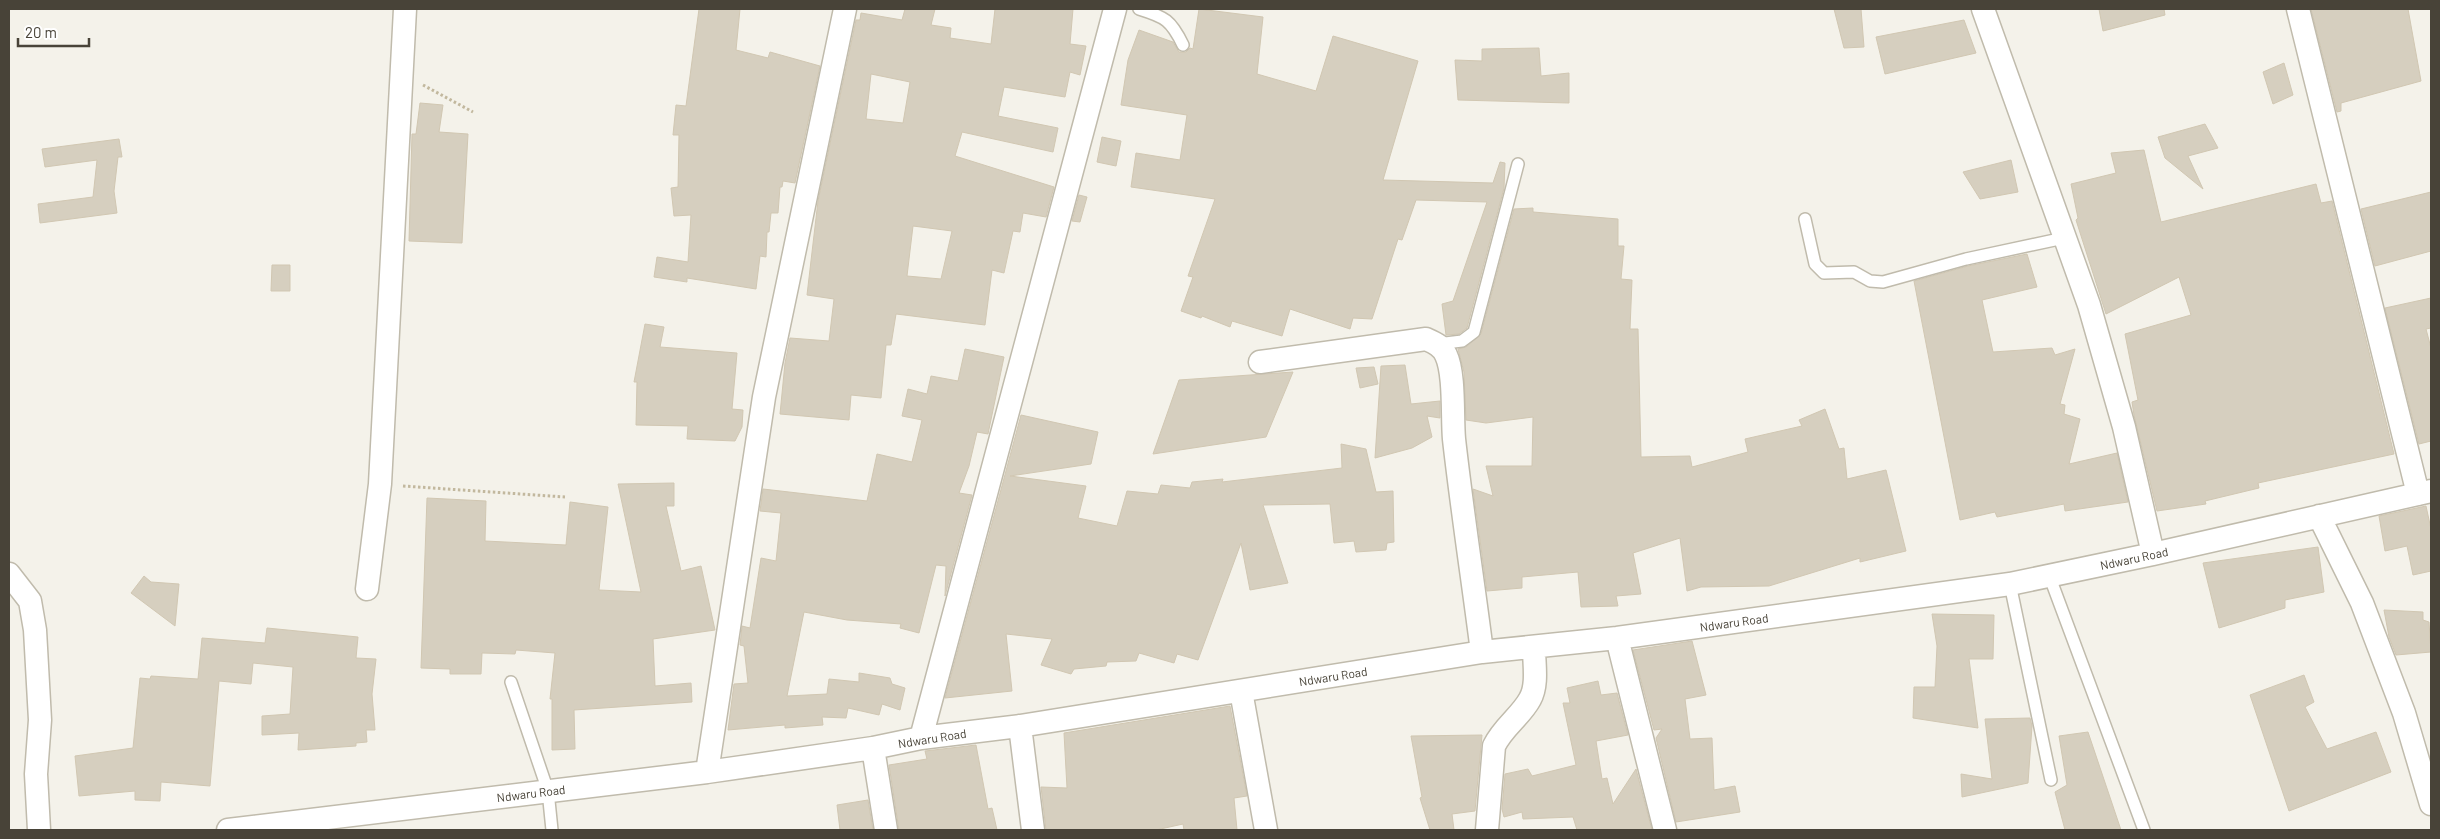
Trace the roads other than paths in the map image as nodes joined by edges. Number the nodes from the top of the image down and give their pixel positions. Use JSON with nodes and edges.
{"nodes":[{"id":1,"x":405,"y":9,"type":"edge"},
{"id":2,"x":845,"y":9,"type":"edge"},
{"id":3,"x":1115,"y":9,"type":"edge"},
{"id":4,"x":1139,"y":9,"type":"edge"},
{"id":5,"x":1983,"y":9,"type":"edge"},
{"id":6,"x":2298,"y":9,"type":"edge"},
{"id":7,"x":1182,"y":45,"type":"dead end"},
{"id":8,"x":1518,"y":164,"type":"dead end"},
{"id":9,"x":1805,"y":219,"type":"dead end"},
{"id":10,"x":2064,"y":238,"type":"junction"},
{"id":11,"x":1437,"y":344,"type":"junction"},
{"id":12,"x":1260,"y":362,"type":"dead end"},
{"id":13,"x":2424,"y":492,"type":"edge"},
{"id":14,"x":2319,"y":516,"type":"junction"},
{"id":15,"x":2153,"y":554,"type":"junction"},
{"id":16,"x":9,"y":575,"type":"edge"},
{"id":17,"x":2049,"y":575,"type":"junction"},
{"id":18,"x":2010,"y":584,"type":"junction"},
{"id":19,"x":367,"y":589,"type":"dead end"},
{"id":20,"x":1617,"y":638,"type":"junction"},
{"id":21,"x":1534,"y":648,"type":"junction"},
{"id":22,"x":1482,"y":652,"type":"junction"},
{"id":23,"x":512,"y":682,"type":"dead end"},
{"id":24,"x":1242,"y":691,"type":"junction"},
{"id":25,"x":1020,"y":726,"type":"junction"},
{"id":26,"x":921,"y":738,"type":"junction"},
{"id":27,"x":873,"y":748,"type":"junction"},
{"id":28,"x":707,"y":772,"type":"junction"},
{"id":29,"x":2052,"y":780,"type":"dead end"},
{"id":30,"x":548,"y":791,"type":"junction"},
{"id":31,"x":2431,"y":804,"type":"edge"},
{"id":32,"x":39,"y":830,"type":"edge"},
{"id":33,"x":228,"y":830,"type":"edge"},
{"id":34,"x":552,"y":830,"type":"edge"},
{"id":35,"x":886,"y":830,"type":"edge"},
{"id":36,"x":1033,"y":830,"type":"edge"},
{"id":37,"x":1266,"y":830,"type":"edge"},
{"id":38,"x":1488,"y":830,"type":"edge"},
{"id":39,"x":1666,"y":830,"type":"edge"},
{"id":40,"x":2144,"y":830,"type":"edge"}],
"edges":[{"from":1,"to":19,"type":"street"},
{"from":2,"to":28,"type":"street"},
{"from":3,"to":26,"type":"street"},
{"from":4,"to":7,"type":"lane"},
{"from":5,"to":10,"type":"street"},
{"from":6,"to":13,"type":"street"},
{"from":8,"to":11,"type":"lane"},
{"from":9,"to":10,"type":"lane"},
{"from":10,"to":15,"type":"street"},
{"from":11,"to":12,"type":"street"},
{"from":11,"to":22,"type":"street"},
{"from":13,"to":14,"type":"street","name":"Ndwaru Road"},
{"from":14,"to":15,"type":"street","name":"Ndwaru Road"},
{"from":14,"to":31,"type":"street"},
{"from":15,"to":17,"type":"street","name":"Ndwaru Road"},
{"from":16,"to":32,"type":"street"},
{"from":17,"to":18,"type":"street","name":"Ndwaru Road"},
{"from":17,"to":40,"type":"lane"},
{"from":18,"to":20,"type":"street","name":"Ndwaru Road"},
{"from":18,"to":29,"type":"lane"},
{"from":20,"to":21,"type":"street","name":"Ndwaru Road"},
{"from":20,"to":39,"type":"street"},
{"from":21,"to":22,"type":"street","name":"Ndwaru Road"},
{"from":21,"to":38,"type":"street"},
{"from":22,"to":24,"type":"street","name":"Ndwaru Road"},
{"from":23,"to":30,"type":"lane"},
{"from":24,"to":25,"type":"street","name":"Ndwaru Road"},
{"from":24,"to":37,"type":"street"},
{"from":25,"to":26,"type":"street","name":"Ndwaru Road"},
{"from":25,"to":36,"type":"street"},
{"from":26,"to":27,"type":"street","name":"Ndwaru Road"},
{"from":27,"to":28,"type":"street","name":"Ndwaru Road"},
{"from":27,"to":35,"type":"street"},
{"from":28,"to":30,"type":"street","name":"Ndwaru Road"},
{"from":30,"to":33,"type":"street","name":"Ndwaru Road"},
{"from":30,"to":34,"type":"lane"}]}
